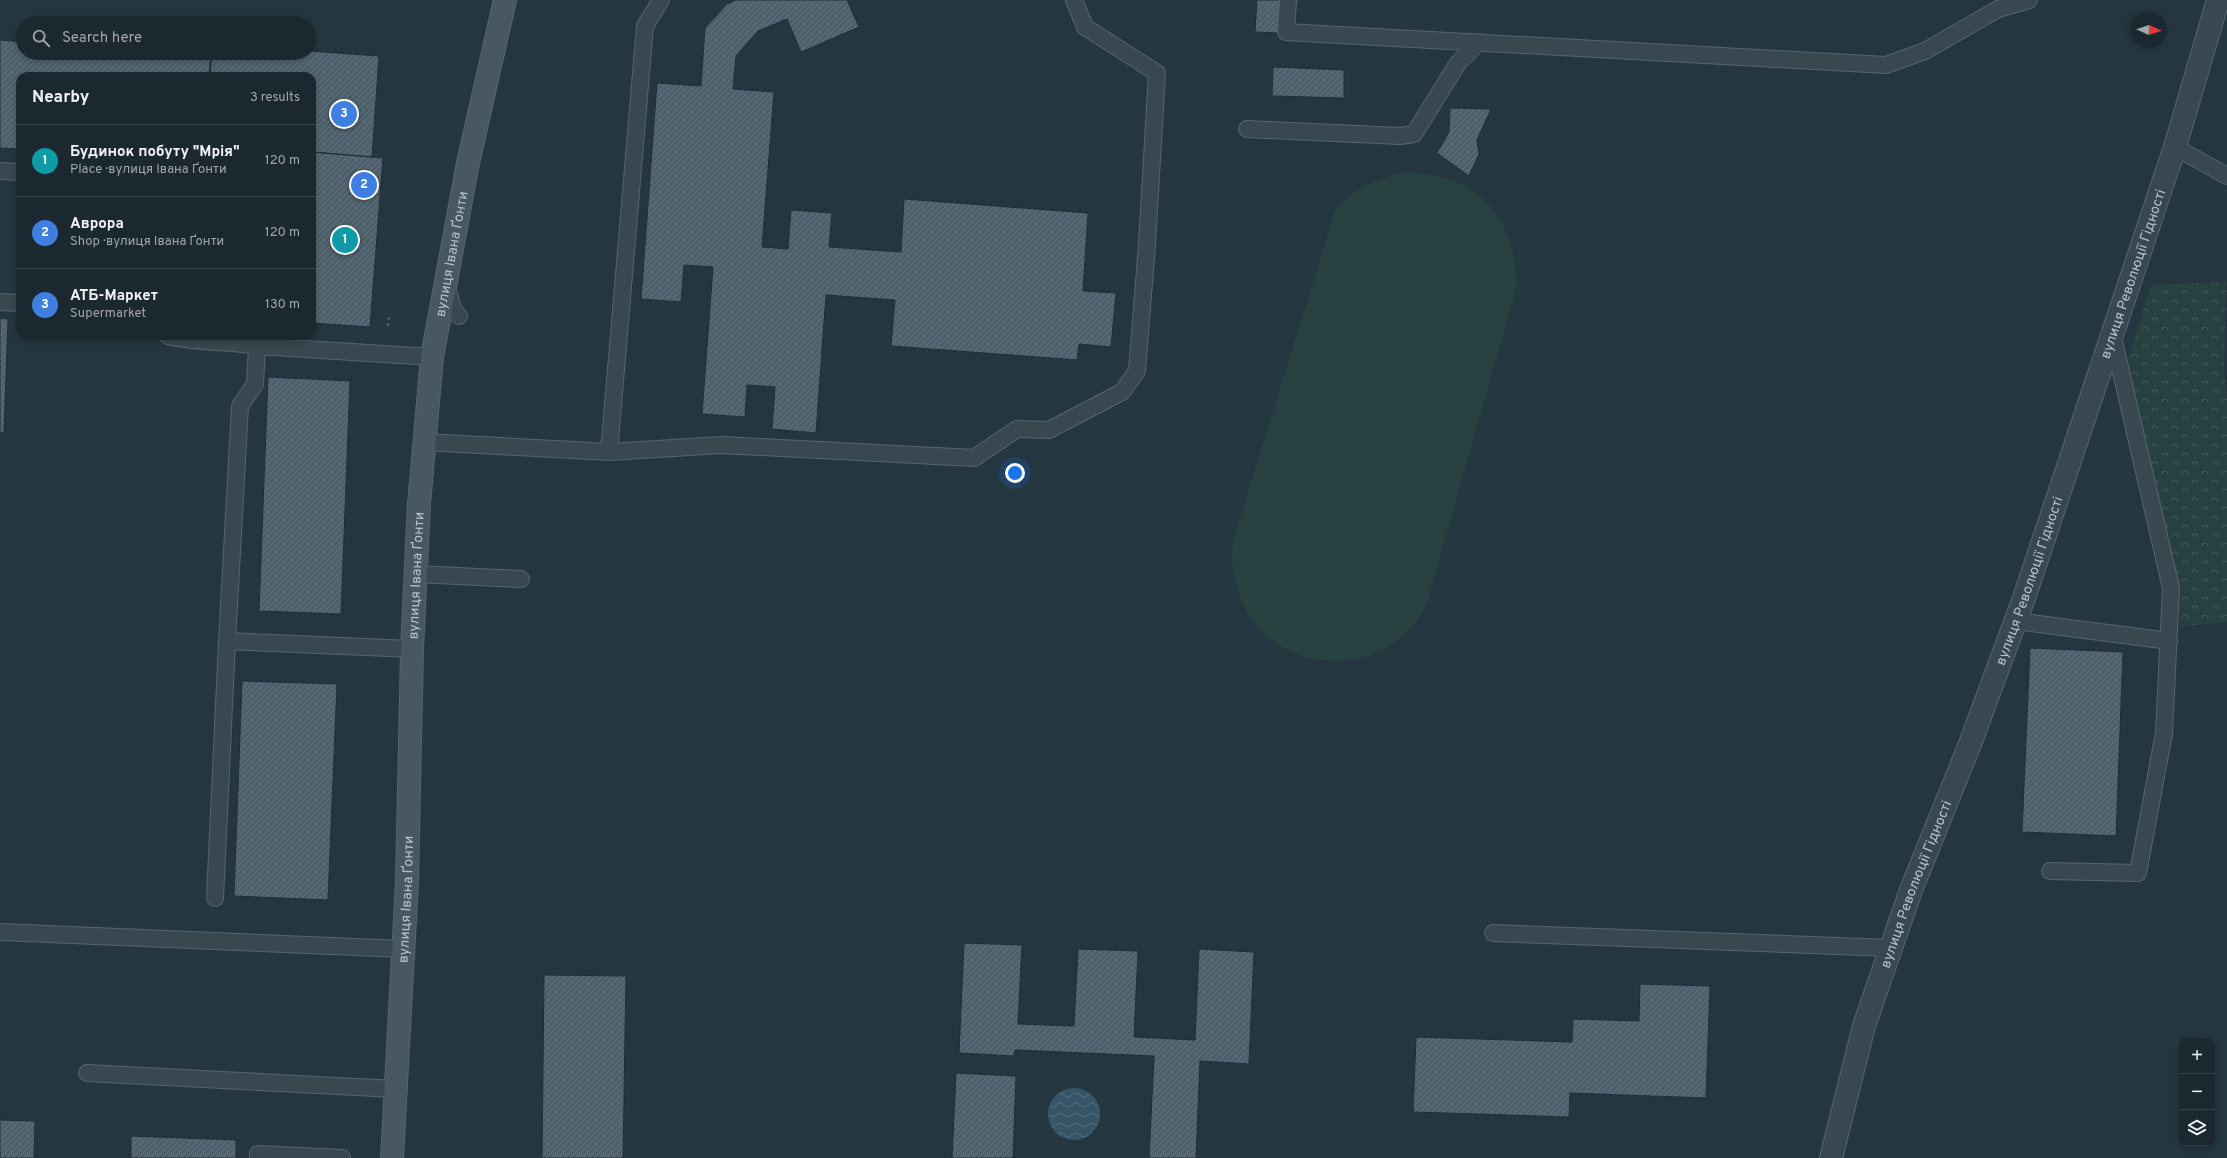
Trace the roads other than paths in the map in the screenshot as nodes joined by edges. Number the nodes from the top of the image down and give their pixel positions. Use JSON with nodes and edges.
{"nodes":[{"id":1,"x":505,"y":0,"type":"edge"},
{"id":2,"x":661,"y":0,"type":"edge"},
{"id":3,"x":1074,"y":0,"type":"edge"},
{"id":4,"x":1288,"y":0,"type":"edge"},
{"id":5,"x":2029,"y":0,"type":"edge"},
{"id":6,"x":2218,"y":0,"type":"edge"},
{"id":7,"x":1479,"y":42,"type":"junction"},
{"id":8,"x":1247,"y":129,"type":"dead end"},
{"id":9,"x":2175,"y":147,"type":"junction"},
{"id":10,"x":0,"y":171,"type":"edge"},
{"id":11,"x":16,"y":172,"type":"edge"},
{"id":12,"x":2227,"y":176,"type":"edge"},
{"id":13,"x":446,"y":281,"type":"junction"},
{"id":14,"x":0,"y":302,"type":"edge"},
{"id":15,"x":16,"y":303,"type":"edge"},
{"id":16,"x":460,"y":316,"type":"dead end"},
{"id":17,"x":2112,"y":332,"type":"junction"},
{"id":18,"x":186,"y":340,"type":"edge"},
{"id":19,"x":210,"y":340,"type":"edge"},
{"id":20,"x":233,"y":340,"type":"edge"},
{"id":21,"x":257,"y":346,"type":"junction"},
{"id":22,"x":432,"y":357,"type":"junction"},
{"id":23,"x":424,"y":442,"type":"junction"},
{"id":24,"x":609,"y":452,"type":"junction"},
{"id":25,"x":416,"y":574,"type":"junction"},
{"id":26,"x":521,"y":579,"type":"dead end"},
{"id":27,"x":2016,"y":621,"type":"junction"},
{"id":28,"x":227,"y":641,"type":"junction"},
{"id":29,"x":2169,"y":641,"type":"junction"},
{"id":30,"x":412,"y":650,"type":"junction"},
{"id":31,"x":2050,"y":871,"type":"dead end"},
{"id":32,"x":215,"y":898,"type":"dead end"},
{"id":33,"x":0,"y":932,"type":"edge"},
{"id":34,"x":1493,"y":933,"type":"dead end"},
{"id":35,"x":1890,"y":948,"type":"junction"},
{"id":36,"x":403,"y":949,"type":"junction"},
{"id":37,"x":87,"y":1074,"type":"dead end"},
{"id":38,"x":396,"y":1089,"type":"junction"},
{"id":39,"x":258,"y":1158,"type":"edge"},
{"id":40,"x":342,"y":1158,"type":"edge"},
{"id":41,"x":392,"y":1158,"type":"edge"},
{"id":42,"x":1831,"y":1158,"type":"edge"}],
"edges":[{"from":1,"to":13,"type":"main road","name":"вулиця Івана Ґонти"},
{"from":2,"to":24,"type":"lane"},
{"from":3,"to":24,"type":"lane"},
{"from":4,"to":7,"type":"lane"},
{"from":5,"to":7,"type":"lane"},
{"from":6,"to":9,"type":"street","name":"вулиця Революції Гідності"},
{"from":7,"to":8,"type":"lane"},
{"from":9,"to":12,"type":"lane"},
{"from":9,"to":17,"type":"street","name":"вулиця Революції Гідності"},
{"from":10,"to":11,"type":"lane"},
{"from":13,"to":16,"type":"lane"},
{"from":13,"to":22,"type":"main road","name":"вулиця Івана Ґонти"},
{"from":14,"to":15,"type":"lane"},
{"from":17,"to":27,"type":"street","name":"вулиця Революції Гідності"},
{"from":17,"to":29,"type":"lane"},
{"from":18,"to":19,"type":"lane"},
{"from":20,"to":21,"type":"lane"},
{"from":21,"to":22,"type":"lane"},
{"from":21,"to":28,"type":"lane"},
{"from":22,"to":23,"type":"main road","name":"вулиця Івана Ґонти"},
{"from":23,"to":24,"type":"lane"},
{"from":23,"to":25,"type":"main road","name":"вулиця Івана Ґонти"},
{"from":25,"to":26,"type":"lane"},
{"from":25,"to":30,"type":"main road","name":"вулиця Івана Ґонти"},
{"from":27,"to":29,"type":"lane"},
{"from":27,"to":35,"type":"street","name":"вулиця Революції Гідності"},
{"from":28,"to":30,"type":"lane"},
{"from":28,"to":32,"type":"lane"},
{"from":29,"to":31,"type":"lane"},
{"from":30,"to":36,"type":"main road","name":"вулиця Івана Ґонти"},
{"from":33,"to":36,"type":"lane"},
{"from":34,"to":35,"type":"lane"},
{"from":35,"to":42,"type":"street","name":"вулиця Революції Гідності"},
{"from":36,"to":38,"type":"main road","name":"вулиця Івана Ґонти"},
{"from":37,"to":38,"type":"lane"},
{"from":38,"to":41,"type":"main road","name":"вулиця Івана Ґонти"},
{"from":39,"to":40,"type":"lane"}]}
